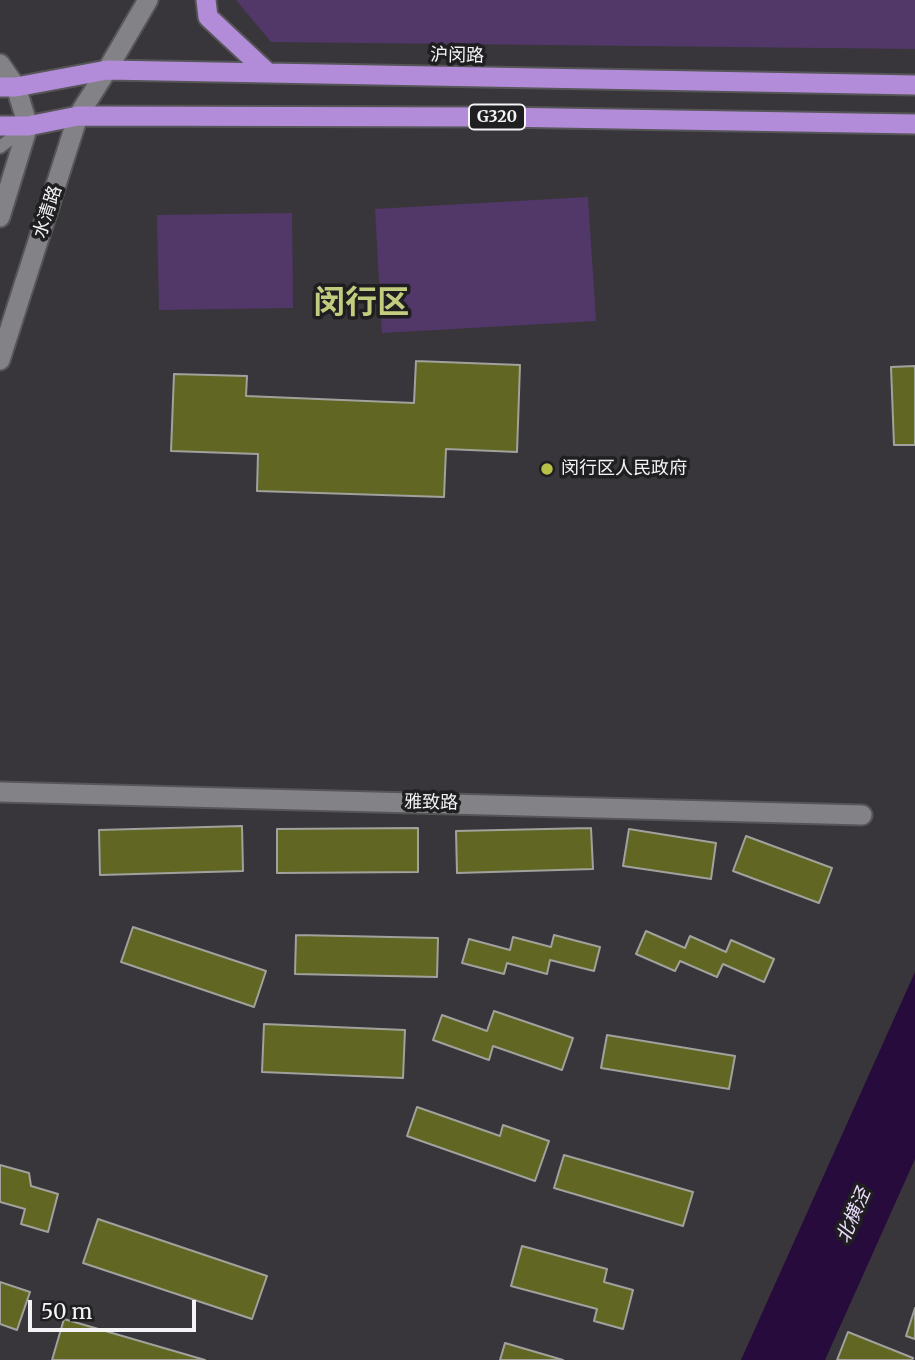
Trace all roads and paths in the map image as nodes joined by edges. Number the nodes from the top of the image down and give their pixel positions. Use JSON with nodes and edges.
{"nodes":[{"id":1,"x":148,"y":0,"type":"edge"},
{"id":2,"x":206,"y":0,"type":"edge"},
{"id":3,"x":0,"y":64,"type":"edge"},
{"id":4,"x":107,"y":70,"type":"junction"},
{"id":5,"x":268,"y":73,"type":"junction"},
{"id":6,"x":915,"y":85,"type":"edge"},
{"id":7,"x":5,"y":86,"type":"edge"},
{"id":8,"x":79,"y":116,"type":"junction"},
{"id":9,"x":915,"y":124,"type":"edge"},
{"id":10,"x":0,"y":126,"type":"edge"},
{"id":11,"x":28,"y":126,"type":"junction"},
{"id":12,"x":0,"y":147,"type":"edge"},
{"id":13,"x":0,"y":217,"type":"edge"},
{"id":14,"x":0,"y":360,"type":"edge"},
{"id":15,"x":0,"y":792,"type":"edge"},
{"id":16,"x":862,"y":815,"type":"dead end"}],
"edges":[{"from":1,"to":4,"type":"street","name":"水清路"},
{"from":2,"to":5,"type":"highway"},
{"from":3,"to":7,"type":"street"},
{"from":4,"to":5,"type":"highway","name":"沪闵路"},
{"from":4,"to":7,"type":"highway","name":"沪闵路"},
{"from":4,"to":8,"type":"street","name":"水清路"},
{"from":5,"to":6,"type":"highway","name":"沪闵路"},
{"from":7,"to":11,"type":"street"},
{"from":8,"to":9,"type":"highway","number":"G320"},
{"from":8,"to":11,"type":"highway","number":"G320"},
{"from":8,"to":14,"type":"street","name":"水清路"},
{"from":10,"to":11,"type":"highway","number":"G320"},
{"from":11,"to":12,"type":"lane"},
{"from":11,"to":13,"type":"street"},
{"from":15,"to":16,"type":"street","name":"雅致路"}]}
